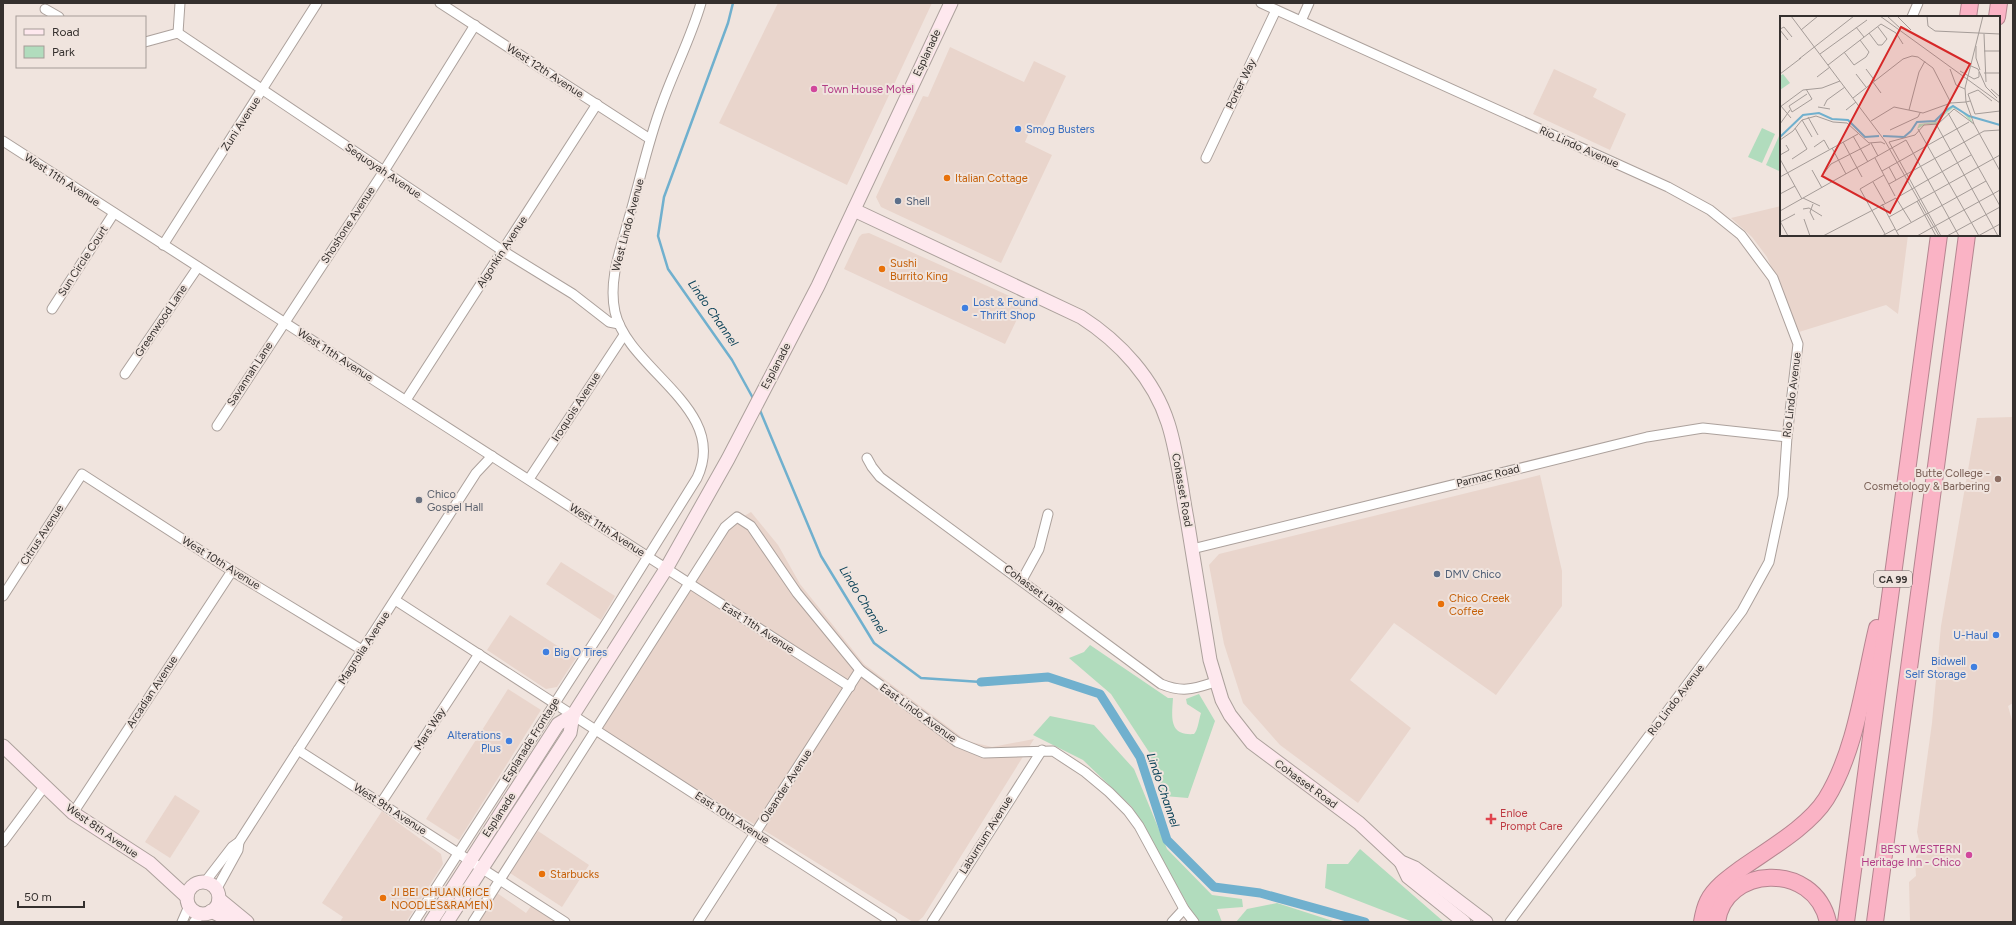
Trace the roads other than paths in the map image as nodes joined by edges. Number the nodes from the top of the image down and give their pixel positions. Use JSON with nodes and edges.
{"nodes":[{"id":1,"x":180,"y":3,"type":"edge"},
{"id":2,"x":317,"y":3,"type":"edge"},
{"id":3,"x":440,"y":3,"type":"edge"},
{"id":4,"x":701,"y":3,"type":"edge"},
{"id":5,"x":951,"y":3,"type":"edge"},
{"id":6,"x":1261,"y":3,"type":"edge"},
{"id":7,"x":1309,"y":3,"type":"edge"},
{"id":8,"x":1918,"y":3,"type":"edge"},
{"id":9,"x":1970,"y":3,"type":"edge"},
{"id":10,"x":46,"y":9,"type":"dead end"},
{"id":11,"x":1276,"y":10,"type":"junction"},
{"id":12,"x":57,"y":16,"type":"edge"},
{"id":13,"x":1912,"y":16,"type":"edge"},
{"id":14,"x":1968,"y":16,"type":"edge"},
{"id":15,"x":1301,"y":21,"type":"junction"},
{"id":16,"x":475,"y":26,"type":"junction"},
{"id":17,"x":178,"y":33,"type":"junction"},
{"id":18,"x":146,"y":42,"type":"edge"},
{"id":19,"x":263,"y":90,"type":"junction"},
{"id":20,"x":597,"y":104,"type":"junction"},
{"id":21,"x":650,"y":140,"type":"junction"},
{"id":22,"x":3,"y":141,"type":"edge"},
{"id":23,"x":1206,"y":158,"type":"dead end"},
{"id":24,"x":384,"y":171,"type":"junction"},
{"id":25,"x":854,"y":210,"type":"junction"},
{"id":26,"x":114,"y":213,"type":"junction"},
{"id":27,"x":1939,"y":236,"type":"edge"},
{"id":28,"x":1967,"y":236,"type":"edge"},
{"id":29,"x":163,"y":245,"type":"junction"},
{"id":30,"x":503,"y":251,"type":"junction"},
{"id":31,"x":198,"y":267,"type":"junction"},
{"id":32,"x":52,"y":309,"type":"dead end"},
{"id":33,"x":284,"y":322,"type":"junction"},
{"id":34,"x":618,"y":324,"type":"junction"},
{"id":35,"x":624,"y":335,"type":"junction"},
{"id":36,"x":125,"y":374,"type":"dead end"},
{"id":37,"x":406,"y":400,"type":"junction"},
{"id":38,"x":217,"y":426,"type":"dead end"},
{"id":39,"x":1787,"y":437,"type":"junction"},
{"id":40,"x":492,"y":456,"type":"junction"},
{"id":41,"x":867,"y":458,"type":"dead end"},
{"id":42,"x":82,"y":474,"type":"joint"},
{"id":43,"x":529,"y":479,"type":"junction"},
{"id":44,"x":1048,"y":514,"type":"dead end"},
{"id":45,"x":1192,"y":549,"type":"junction"},
{"id":46,"x":648,"y":557,"type":"junction"},
{"id":47,"x":666,"y":569,"type":"junction"},
{"id":48,"x":232,"y":571,"type":"junction"},
{"id":49,"x":1022,"y":580,"type":"junction"},
{"id":50,"x":690,"y":584,"type":"junction"},
{"id":51,"x":3,"y":596,"type":"edge"},
{"id":52,"x":1890,"y":597,"type":"junction"},
{"id":53,"x":395,"y":600,"type":"junction"},
{"id":54,"x":362,"y":650,"type":"junction"},
{"id":55,"x":480,"y":654,"type":"junction"},
{"id":56,"x":860,"y":670,"type":"junction"},
{"id":57,"x":1215,"y":682,"type":"junction"},
{"id":58,"x":850,"y":687,"type":"junction"},
{"id":59,"x":554,"y":702,"type":"junction"},
{"id":60,"x":573,"y":714,"type":"junction"},
{"id":61,"x":597,"y":730,"type":"junction"},
{"id":62,"x":3,"y":746,"type":"edge"},
{"id":63,"x":298,"y":750,"type":"junction"},
{"id":64,"x":1042,"y":750,"type":"junction"},
{"id":65,"x":44,"y":787,"type":"junction"},
{"id":66,"x":381,"y":803,"type":"junction"},
{"id":67,"x":73,"y":813,"type":"junction"},
{"id":68,"x":1889,"y":822,"type":"junction"},
{"id":69,"x":755,"y":833,"type":"junction"},
{"id":70,"x":3,"y":842,"type":"edge"},
{"id":71,"x":239,"y":842,"type":"junction"},
{"id":72,"x":458,"y":852,"type":"junction"},
{"id":73,"x":470,"y":860,"type":"junction"},
{"id":74,"x":1402,"y":862,"type":"junction"},
{"id":75,"x":150,"y":863,"type":"junction"},
{"id":76,"x":482,"y":868,"type":"junction"},
{"id":77,"x":501,"y":880,"type":"junction"},
{"id":78,"x":200,"y":883,"type":"junction"},
{"id":79,"x":217,"y":894,"type":"junction"},
{"id":80,"x":188,"y":901,"type":"junction"},
{"id":81,"x":1184,"y":909,"type":"junction"},
{"id":82,"x":202,"y":916,"type":"edge"},
{"id":83,"x":182,"y":922,"type":"edge"},
{"id":84,"x":234,"y":922,"type":"edge"},
{"id":85,"x":247,"y":922,"type":"edge"},
{"id":86,"x":414,"y":922,"type":"edge"},
{"id":87,"x":431,"y":922,"type":"edge"},
{"id":88,"x":447,"y":922,"type":"edge"},
{"id":89,"x":473,"y":922,"type":"edge"},
{"id":90,"x":566,"y":922,"type":"edge"},
{"id":91,"x":698,"y":922,"type":"edge"},
{"id":92,"x":892,"y":922,"type":"edge"},
{"id":93,"x":932,"y":922,"type":"edge"},
{"id":94,"x":1172,"y":922,"type":"edge"},
{"id":95,"x":1194,"y":922,"type":"edge"},
{"id":96,"x":1464,"y":922,"type":"edge"},
{"id":97,"x":1486,"y":922,"type":"edge"},
{"id":98,"x":1510,"y":922,"type":"edge"},
{"id":99,"x":1702,"y":922,"type":"edge"},
{"id":100,"x":1717,"y":922,"type":"edge"},
{"id":101,"x":1828,"y":922,"type":"edge"},
{"id":102,"x":1846,"y":922,"type":"edge"},
{"id":103,"x":1875,"y":922,"type":"edge"},
{"id":104,"x":1884,"y":922,"type":"edge"}],
"edges":[{"from":1,"to":17,"type":"street"},
{"from":2,"to":19,"type":"street","name":"Zuni Avenue"},
{"from":3,"to":16,"type":"street","name":"West 12th Avenue"},
{"from":4,"to":21,"type":"street","name":"West Lindo Avenue"},
{"from":5,"to":25,"type":"main road","name":"Esplanade"},
{"from":6,"to":11,"type":"street","name":"Rio Lindo Avenue"},
{"from":7,"to":15,"type":"street"},
{"from":8,"to":13,"type":"street"},
{"from":9,"to":14,"type":"highway"},
{"from":10,"to":12,"type":"street"},
{"from":11,"to":15,"type":"street","name":"Rio Lindo Avenue"},
{"from":11,"to":23,"type":"street","name":"Porter Way"},
{"from":15,"to":39,"type":"street","name":"Rio Lindo Avenue"},
{"from":16,"to":20,"type":"street","name":"West 12th Avenue"},
{"from":16,"to":24,"type":"street","name":"Shoshone Avenue"},
{"from":17,"to":18,"type":"street"},
{"from":17,"to":19,"type":"street","name":"Sequoyah Avenue"},
{"from":19,"to":24,"type":"street","name":"Sequoyah Avenue"},
{"from":19,"to":29,"type":"street","name":"Zuni Avenue"},
{"from":20,"to":21,"type":"street","name":"West 12th Avenue"},
{"from":20,"to":30,"type":"street","name":"Algonkin Avenue"},
{"from":21,"to":34,"type":"street","name":"West Lindo Avenue"},
{"from":22,"to":26,"type":"street","name":"West 11th Avenue"},
{"from":24,"to":30,"type":"street","name":"Sequoyah Avenue"},
{"from":24,"to":33,"type":"street","name":"Shoshone Avenue"},
{"from":25,"to":45,"type":"main road","name":"Cohasset Road"},
{"from":25,"to":47,"type":"main road","name":"Esplanade"},
{"from":26,"to":29,"type":"street","name":"West 11th Avenue"},
{"from":26,"to":32,"type":"street","name":"Sun Circle Court"},
{"from":27,"to":52,"type":"highway","number":"CA 99"},
{"from":28,"to":68,"type":"highway","number":"CA 99"},
{"from":29,"to":31,"type":"street","name":"West 11th Avenue"},
{"from":30,"to":34,"type":"street","name":"Sequoyah Avenue"},
{"from":30,"to":37,"type":"street","name":"Algonkin Avenue"},
{"from":31,"to":33,"type":"street","name":"West 11th Avenue"},
{"from":31,"to":36,"type":"street","name":"Greenwood Lane"},
{"from":33,"to":37,"type":"street","name":"West 11th Avenue"},
{"from":33,"to":38,"type":"street","name":"Savannah Lane"},
{"from":34,"to":35,"type":"street","name":"West Lindo Avenue"},
{"from":35,"to":43,"type":"street","name":"Iroquois Avenue"},
{"from":35,"to":46,"type":"street","name":"West Lindo Avenue"},
{"from":37,"to":40,"type":"street","name":"West 11th Avenue"},
{"from":39,"to":45,"type":"street","name":"Parmac Road"},
{"from":39,"to":98,"type":"street","name":"Rio Lindo Avenue"},
{"from":40,"to":43,"type":"street","name":"West 11th Avenue"},
{"from":40,"to":53,"type":"street","name":"Magnolia Avenue"},
{"from":41,"to":49,"type":"street","name":"Cohasset Lane"},
{"from":42,"to":48,"type":"street","name":"West 10th Avenue"},
{"from":42,"to":51,"type":"street","name":"Citrus Avenue"},
{"from":43,"to":46,"type":"street","name":"West 11th Avenue"},
{"from":44,"to":49,"type":"street"},
{"from":45,"to":57,"type":"main road","name":"Cohasset Road"},
{"from":46,"to":47,"type":"street","name":"West 11th Avenue"},
{"from":46,"to":59,"type":"street","name":"Esplanade Frontage"},
{"from":47,"to":50,"type":"street","name":"East 11th Avenue"},
{"from":47,"to":60,"type":"main road","name":"Esplanade"},
{"from":48,"to":54,"type":"street","name":"West 10th Avenue"},
{"from":48,"to":67,"type":"street","name":"Arcadian Avenue"},
{"from":49,"to":57,"type":"street","name":"Cohasset Lane"},
{"from":50,"to":56,"type":"street","name":"East Lindo Avenue"},
{"from":50,"to":58,"type":"street","name":"East 11th Avenue"},
{"from":50,"to":61,"type":"street"},
{"from":52,"to":99,"type":"highway"},
{"from":52,"to":102,"type":"highway","number":"CA 99"},
{"from":53,"to":54,"type":"street","name":"Magnolia Avenue"},
{"from":53,"to":55,"type":"street"},
{"from":54,"to":63,"type":"street","name":"Magnolia Avenue"},
{"from":55,"to":59,"type":"street"},
{"from":55,"to":66,"type":"street","name":"Mars Way"},
{"from":56,"to":58,"type":"street","name":"Oleander Avenue"},
{"from":56,"to":64,"type":"street","name":"East Lindo Avenue"},
{"from":57,"to":74,"type":"main road","name":"Cohasset Road"},
{"from":58,"to":69,"type":"street","name":"Oleander Avenue"},
{"from":59,"to":60,"type":"street"},
{"from":59,"to":72,"type":"street","name":"Esplanade Frontage"},
{"from":60,"to":61,"type":"street","name":"East 10th Avenue"},
{"from":60,"to":73,"type":"main road","name":"Esplanade"},
{"from":60,"to":76,"type":"main road","name":"Esplanade"},
{"from":61,"to":69,"type":"street","name":"East 10th Avenue"},
{"from":61,"to":77,"type":"street"},
{"from":62,"to":65,"type":"main road","name":"West 8th Avenue"},
{"from":63,"to":66,"type":"street","name":"West 9th Avenue"},
{"from":63,"to":71,"type":"street","name":"Magnolia Avenue"},
{"from":64,"to":81,"type":"street","name":"East Lindo Avenue"},
{"from":64,"to":93,"type":"street","name":"Laburnum Avenue"},
{"from":65,"to":67,"type":"main road","name":"West 8th Avenue"},
{"from":65,"to":70,"type":"street"},
{"from":66,"to":72,"type":"street","name":"West 9th Avenue"},
{"from":67,"to":75,"type":"main road","name":"West 8th Avenue"},
{"from":68,"to":103,"type":"highway","number":"CA 99"},
{"from":68,"to":104,"type":"highway"},
{"from":69,"to":91,"type":"street","name":"Oleander Avenue"},
{"from":69,"to":92,"type":"street","name":"East 10th Avenue"},
{"from":71,"to":78,"type":"street","name":"Magnolia Avenue"},
{"from":71,"to":79,"type":"street","name":"Magnolia Avenue"},
{"from":72,"to":73,"type":"street","name":"West 9th Avenue"},
{"from":72,"to":86,"type":"street","name":"Esplanade Frontage"},
{"from":73,"to":76,"type":"street","name":"West 9th Avenue"},
{"from":73,"to":87,"type":"main road","name":"Esplanade"},
{"from":74,"to":96,"type":"main road","name":"Cohasset Road"},
{"from":74,"to":97,"type":"main road","name":"Cohasset Road"},
{"from":75,"to":78,"type":"main road","name":"West 8th Avenue"},
{"from":75,"to":80,"type":"main road","name":"West 8th Avenue"},
{"from":76,"to":77,"type":"street","name":"West 9th Avenue"},
{"from":76,"to":88,"type":"main road","name":"Esplanade"},
{"from":77,"to":89,"type":"street"},
{"from":77,"to":90,"type":"street","name":"West 9th Avenue"},
{"from":78,"to":79,"type":"main road"},
{"from":78,"to":80,"type":"main road"},
{"from":79,"to":82,"type":"main road"},
{"from":79,"to":85,"type":"main road"},
{"from":80,"to":82,"type":"main road"},
{"from":80,"to":83,"type":"street"},
{"from":81,"to":94,"type":"street"},
{"from":81,"to":95,"type":"street","name":"East Lindo Avenue"},
{"from":82,"to":84,"type":"main road"},
{"from":100,"to":101,"type":"highway"}]}
